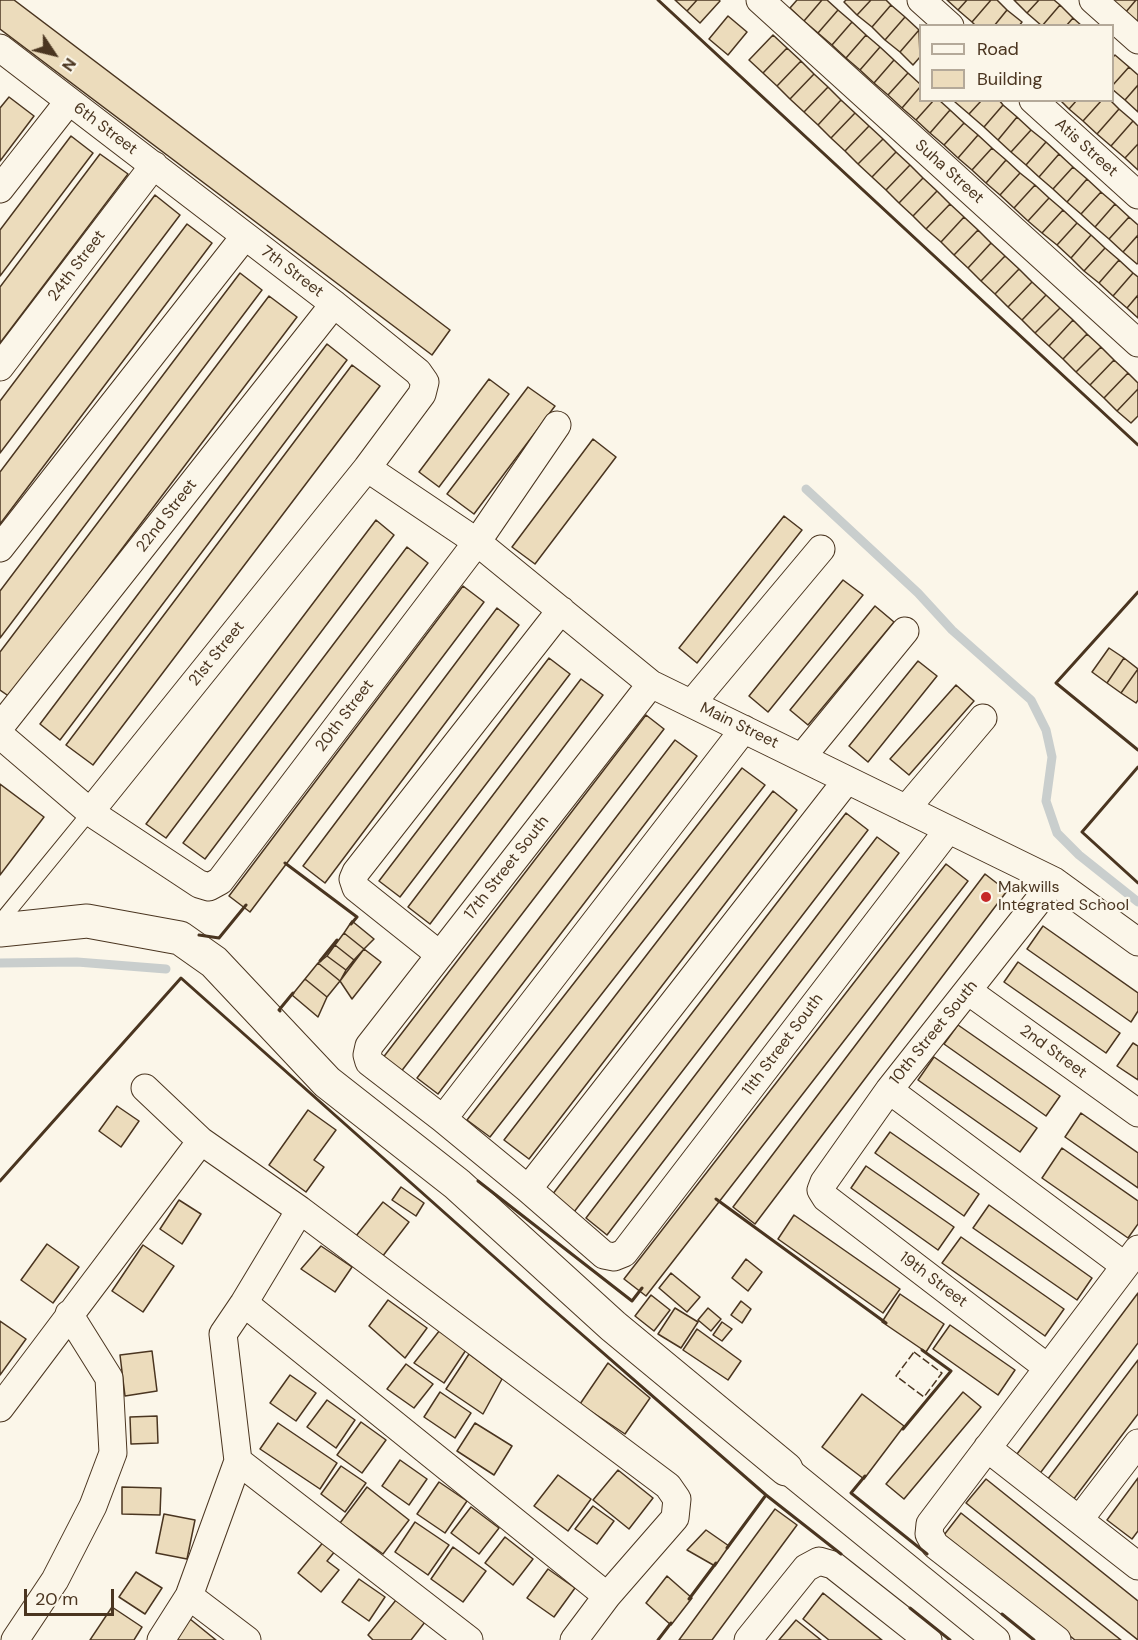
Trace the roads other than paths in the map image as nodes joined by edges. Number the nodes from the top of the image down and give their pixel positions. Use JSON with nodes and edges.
{"nodes":[{"id":1,"x":760,"y":0,"type":"edge"},
{"id":2,"x":921,"y":0,"type":"edge"},
{"id":3,"x":1093,"y":0,"type":"edge"},
{"id":4,"x":948,"y":24,"type":"edge"},
{"id":5,"x":1138,"y":40,"type":"edge"},
{"id":6,"x":0,"y":48,"type":"edge"},
{"id":7,"x":69,"y":101,"type":"junction"},
{"id":8,"x":1035,"y":102,"type":"edge"},
{"id":9,"x":154,"y":165,"type":"junction"},
{"id":10,"x":0,"y":189,"type":"edge"},
{"id":11,"x":1138,"y":195,"type":"edge"},
{"id":12,"x":245,"y":236,"type":"junction"},
{"id":13,"x":334,"y":304,"type":"junction"},
{"id":14,"x":1138,"y":343,"type":"edge"},
{"id":15,"x":0,"y":367,"type":"edge"},
{"id":16,"x":425,"y":382,"type":"joint"},
{"id":17,"x":557,"y":425,"type":"dead end"},
{"id":18,"x":367,"y":468,"type":"junction"},
{"id":19,"x":477,"y":542,"type":"junction"},
{"id":20,"x":0,"y":548,"type":"edge"},
{"id":21,"x":821,"y":549,"type":"dead end"},
{"id":22,"x":561,"y":610,"type":"junction"},
{"id":23,"x":905,"y":631,"type":"dead end"},
{"id":24,"x":651,"y":684,"type":"junction"},
{"id":25,"x":692,"y":703,"type":"junction"},
{"id":26,"x":983,"y":718,"type":"dead end"},
{"id":27,"x":0,"y":727,"type":"edge"},
{"id":28,"x":744,"y":729,"type":"junction"},
{"id":29,"x":0,"y":735,"type":"edge"},
{"id":30,"x":802,"y":758,"type":"junction"},
{"id":31,"x":847,"y":780,"type":"junction"},
{"id":32,"x":906,"y":809,"type":"junction"},
{"id":33,"x":90,"y":812,"type":"junction"},
{"id":34,"x":948,"y":830,"type":"junction"},
{"id":35,"x":1054,"y":881,"type":"junction"},
{"id":36,"x":0,"y":922,"type":"edge"},
{"id":37,"x":0,"y":930,"type":"edge"},
{"id":38,"x":1138,"y":942,"type":"edge"},
{"id":39,"x":440,"y":955,"type":"junction"},
{"id":40,"x":968,"y":991,"type":"junction"},
{"id":41,"x":146,"y":1088,"type":"dead end"},
{"id":42,"x":889,"y":1090,"type":"junction"},
{"id":43,"x":1138,"y":1113,"type":"edge"},
{"id":44,"x":442,"y":1119,"type":"junction"},
{"id":45,"x":201,"y":1141,"type":"junction"},
{"id":46,"x":528,"y":1189,"type":"junction"},
{"id":47,"x":822,"y":1190,"type":"joint"},
{"id":48,"x":300,"y":1210,"type":"junction"},
{"id":49,"x":1132,"y":1258,"type":"edge"},
{"id":50,"x":244,"y":1303,"type":"junction"},
{"id":51,"x":69,"y":1314,"type":"junction"},
{"id":52,"x":1048,"y":1368,"type":"junction"},
{"id":53,"x":0,"y":1408,"type":"edge"},
{"id":54,"x":1138,"y":1443,"type":"edge"},
{"id":55,"x":987,"y":1448,"type":"junction"},
{"id":56,"x":238,"y":1461,"type":"junction"},
{"id":57,"x":786,"y":1469,"type":"joint"},
{"id":58,"x":1079,"y":1520,"type":"junction"},
{"id":59,"x":1138,"y":1566,"type":"edge"},
{"id":60,"x":189,"y":1596,"type":"junction"},
{"id":61,"x":607,"y":1596,"type":"junction"},
{"id":62,"x":15,"y":1640,"type":"edge"},
{"id":63,"x":160,"y":1640,"type":"edge"},
{"id":64,"x":247,"y":1640,"type":"edge"},
{"id":65,"x":469,"y":1640,"type":"edge"},
{"id":66,"x":574,"y":1640,"type":"edge"},
{"id":67,"x":748,"y":1640,"type":"edge"},
{"id":68,"x":928,"y":1640,"type":"edge"},
{"id":69,"x":996,"y":1640,"type":"edge"},
{"id":70,"x":1057,"y":1640,"type":"edge"}],
"edges":[{"from":1,"to":14,"type":"street","name":"Suha Street"},
{"from":2,"to":4,"type":"street"},
{"from":3,"to":5,"type":"street"},
{"from":6,"to":7,"type":"street","name":"6th Street"},
{"from":7,"to":9,"type":"street","name":"6th Street"},
{"from":7,"to":10,"type":"street"},
{"from":8,"to":11,"type":"street","name":"Atis Street"},
{"from":9,"to":12,"type":"street","name":"7th Street"},
{"from":9,"to":15,"type":"street","name":"24th Street"},
{"from":12,"to":13,"type":"street","name":"7th Street"},
{"from":12,"to":20,"type":"street"},
{"from":13,"to":16,"type":"street","name":"7th Street"},
{"from":13,"to":27,"type":"street","name":"22nd Street"},
{"from":16,"to":18,"type":"street","name":"21st Street"},
{"from":17,"to":19,"type":"street","name":"20th Street"},
{"from":18,"to":19,"type":"street","name":"Main Street"},
{"from":18,"to":33,"type":"street","name":"21st Street"},
{"from":19,"to":22,"type":"street","name":"Main Street"},
{"from":19,"to":33,"type":"street","name":"20th Street"},
{"from":21,"to":25,"type":"street"},
{"from":22,"to":24,"type":"street","name":"Main Street"},
{"from":22,"to":39,"type":"street"},
{"from":23,"to":30,"type":"street"},
{"from":24,"to":25,"type":"street","name":"Main Street"},
{"from":24,"to":39,"type":"street","name":"17th Street South"},
{"from":25,"to":28,"type":"street","name":"Main Street"},
{"from":26,"to":32,"type":"street"},
{"from":28,"to":30,"type":"street","name":"Main Street"},
{"from":28,"to":44,"type":"street"},
{"from":29,"to":33,"type":"street"},
{"from":30,"to":31,"type":"street","name":"Main Street"},
{"from":31,"to":32,"type":"street","name":"Main Street"},
{"from":31,"to":46,"type":"street"},
{"from":32,"to":34,"type":"street","name":"Main Street"},
{"from":33,"to":36,"type":"lane","name":"21st Street"},
{"from":34,"to":35,"type":"street","name":"Main Street"},
{"from":34,"to":46,"type":"street","name":"11th Street South"},
{"from":35,"to":38,"type":"street","name":"Main Street"},
{"from":35,"to":40,"type":"street","name":"10th Street South"},
{"from":37,"to":57,"type":"street"},
{"from":39,"to":44,"type":"street","name":"17th Street South"},
{"from":40,"to":42,"type":"street","name":"10th Street South"},
{"from":40,"to":43,"type":"street","name":"2nd Street"},
{"from":41,"to":45,"type":"street"},
{"from":42,"to":47,"type":"street","name":"10th Street South"},
{"from":42,"to":49,"type":"street"},
{"from":44,"to":46,"type":"street"},
{"from":45,"to":48,"type":"street"},
{"from":45,"to":51,"type":"street"},
{"from":47,"to":52,"type":"street","name":"19th Street"},
{"from":48,"to":50,"type":"street"},
{"from":48,"to":61,"type":"street"},
{"from":49,"to":52,"type":"street"},
{"from":50,"to":56,"type":"street"},
{"from":50,"to":61,"type":"street"},
{"from":51,"to":53,"type":"street"},
{"from":51,"to":62,"type":"street"},
{"from":52,"to":55,"type":"street"},
{"from":54,"to":58,"type":"street"},
{"from":55,"to":58,"type":"street"},
{"from":55,"to":70,"type":"street"},
{"from":56,"to":60,"type":"street"},
{"from":56,"to":65,"type":"street"},
{"from":57,"to":69,"type":"street"},
{"from":58,"to":59,"type":"street"},
{"from":60,"to":63,"type":"street"},
{"from":60,"to":64,"type":"street"},
{"from":61,"to":66,"type":"street"},
{"from":67,"to":68,"type":"street"}]}
